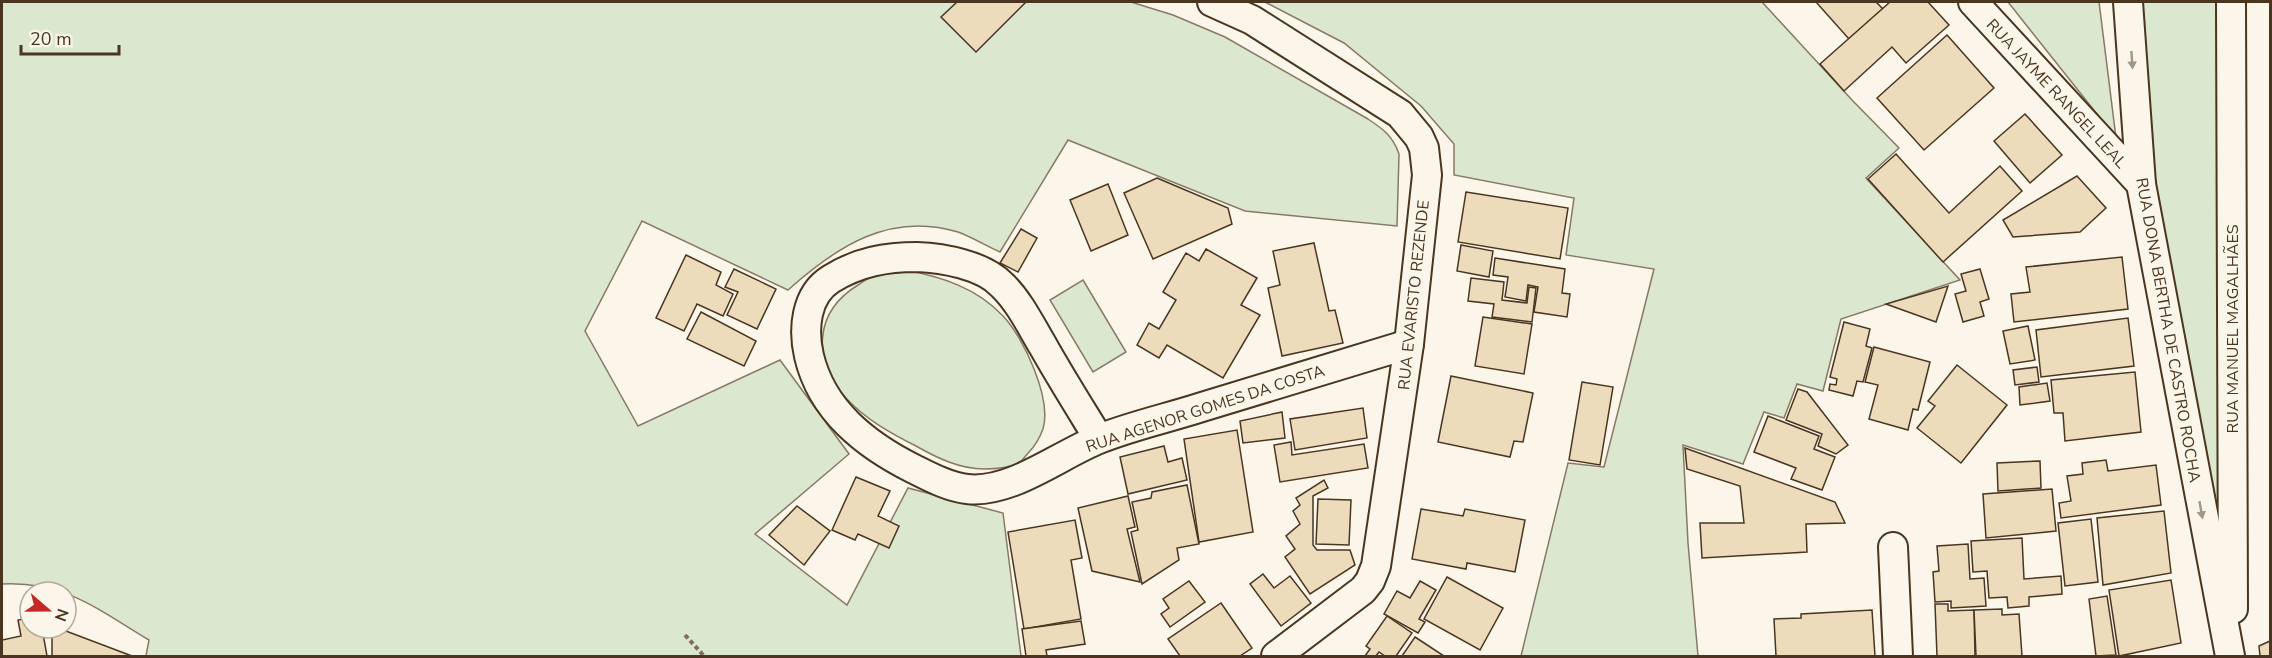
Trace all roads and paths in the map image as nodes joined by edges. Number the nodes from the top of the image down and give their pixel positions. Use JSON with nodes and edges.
{"nodes":[{"id":1,"x":1212,"y":2,"type":"edge"},
{"id":2,"x":1972,"y":2,"type":"edge"},
{"id":3,"x":2128,"y":2,"type":"edge"},
{"id":4,"x":2230,"y":2,"type":"edge"},
{"id":5,"x":2141,"y":184,"type":"junction"},
{"id":6,"x":1409,"y":344,"type":"junction"},
{"id":7,"x":1099,"y":439,"type":"junction"},
{"id":8,"x":1893,"y":547,"type":"dead end"},
{"id":9,"x":686,"y":635,"type":"dead end"},
{"id":10,"x":704,"y":657,"type":"edge"},
{"id":11,"x":1276,"y":657,"type":"edge"},
{"id":12,"x":1898,"y":657,"type":"edge"},
{"id":13,"x":2231,"y":657,"type":"edge"}],
"edges":[{"from":1,"to":6,"type":"street","name":"RUA EVARISTO REZENDE"},
{"from":2,"to":5,"type":"street","name":"RUA JAYME RANGEL LEAL"},
{"from":3,"to":5,"type":"street","name":"RUA DONA BERTHA DE CASTRO ROCHA","one_way":true},
{"from":4,"to":13,"type":"street","name":"RUA MANUEL MAGALHÃES"},
{"from":5,"to":13,"type":"street","name":"RUA DONA BERTHA DE CASTRO ROCHA","one_way":true},
{"from":6,"to":7,"type":"street","name":"RUA AGENOR GOMES DA COSTA"},
{"from":6,"to":11,"type":"street","name":"RUA EVARISTO REZENDE"},
{"from":7,"to":7,"type":"street","name":"RUA AGENOR GOMES DA COSTA"},
{"from":8,"to":12,"type":"street"},
{"from":9,"to":10,"type":"path"}]}
